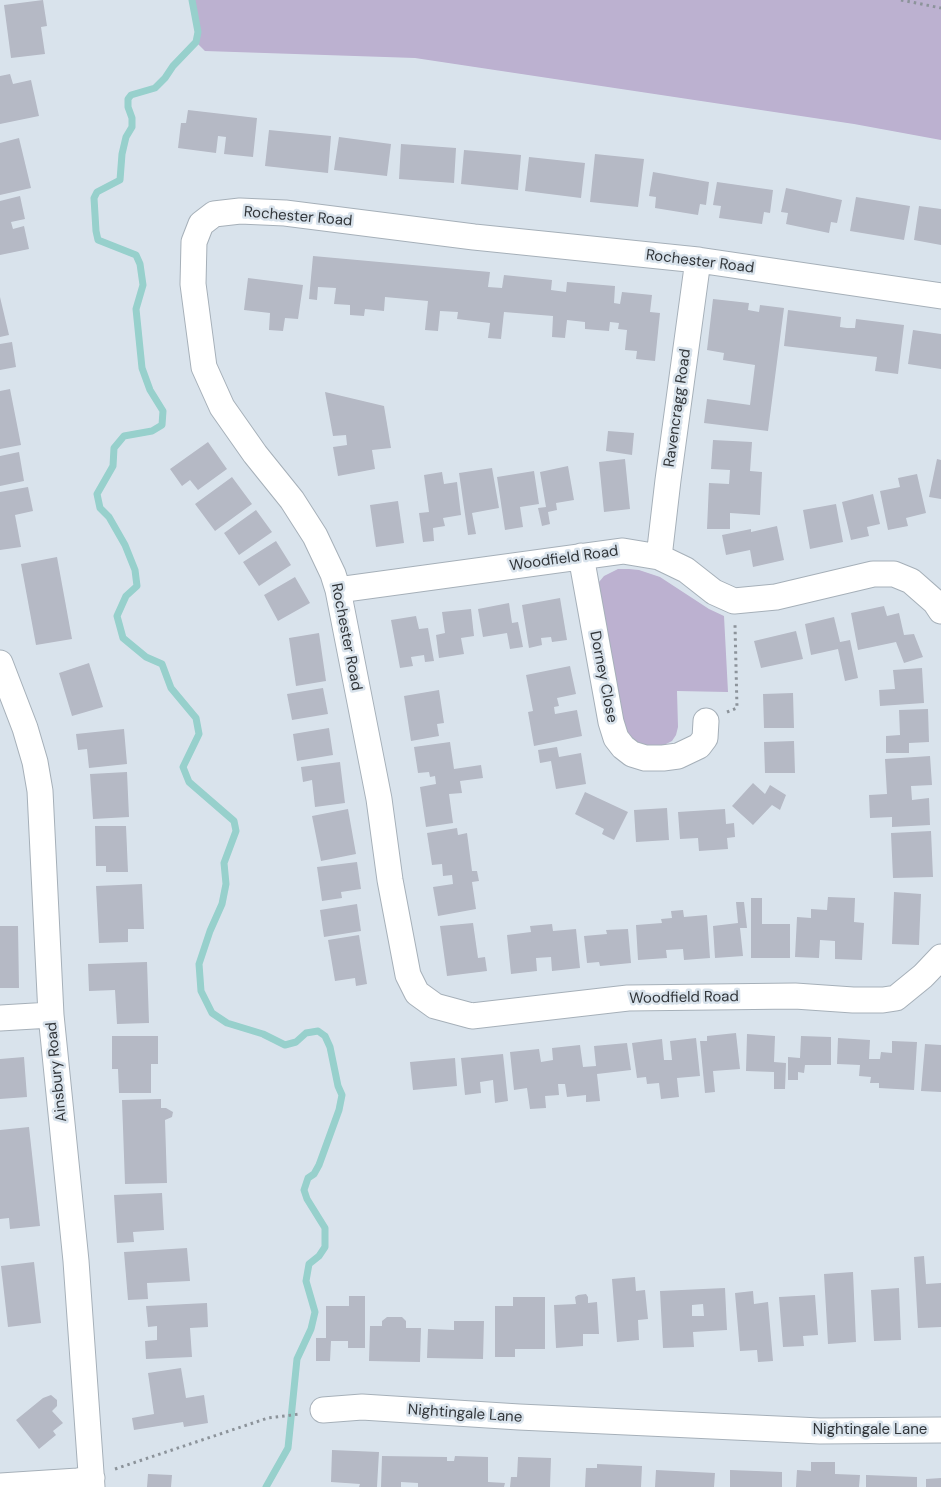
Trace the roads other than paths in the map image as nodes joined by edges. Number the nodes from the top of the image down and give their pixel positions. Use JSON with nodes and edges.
{"nodes":[{"id":1,"x":698,"y":260,"type":"junction"},
{"id":2,"x":941,"y":296,"type":"edge"},
{"id":3,"x":581,"y":556,"type":"junction"},
{"id":4,"x":659,"y":557,"type":"junction"},
{"id":5,"x":338,"y":590,"type":"junction"},
{"id":6,"x":941,"y":611,"type":"edge"},
{"id":7,"x":0,"y":664,"type":"edge"},
{"id":8,"x":706,"y":721,"type":"road end"},
{"id":9,"x":941,"y":957,"type":"edge"},
{"id":10,"x":417,"y":993,"type":"joint"},
{"id":11,"x":51,"y":1015,"type":"junction"},
{"id":12,"x":0,"y":1018,"type":"edge"},
{"id":13,"x":323,"y":1410,"type":"road end"},
{"id":14,"x":941,"y":1430,"type":"edge"},
{"id":15,"x":92,"y":1482,"type":"edge"},
{"id":16,"x":0,"y":1486,"type":"edge"}],
"edges":[{"from":1,"to":2,"type":"street","name":"Rochester Road"},
{"from":1,"to":4,"type":"street","name":"Ravencragg Road"},
{"from":1,"to":5,"type":"street","name":"Rochester Road"},
{"from":3,"to":4,"type":"street","name":"Woodfield Road"},
{"from":3,"to":5,"type":"street","name":"Woodfield Road"},
{"from":3,"to":8,"type":"street","name":"Dorney Close"},
{"from":4,"to":6,"type":"street","name":"Woodfield Road"},
{"from":5,"to":10,"type":"street","name":"Rochester Road"},
{"from":7,"to":11,"type":"street","name":"Ainsbury Road"},
{"from":9,"to":10,"type":"street","name":"Woodfield Road"},
{"from":11,"to":12,"type":"street"},
{"from":11,"to":15,"type":"street","name":"Ainsbury Road"},
{"from":13,"to":14,"type":"street","name":"Nightingale Lane"},
{"from":15,"to":16,"type":"street"}]}
